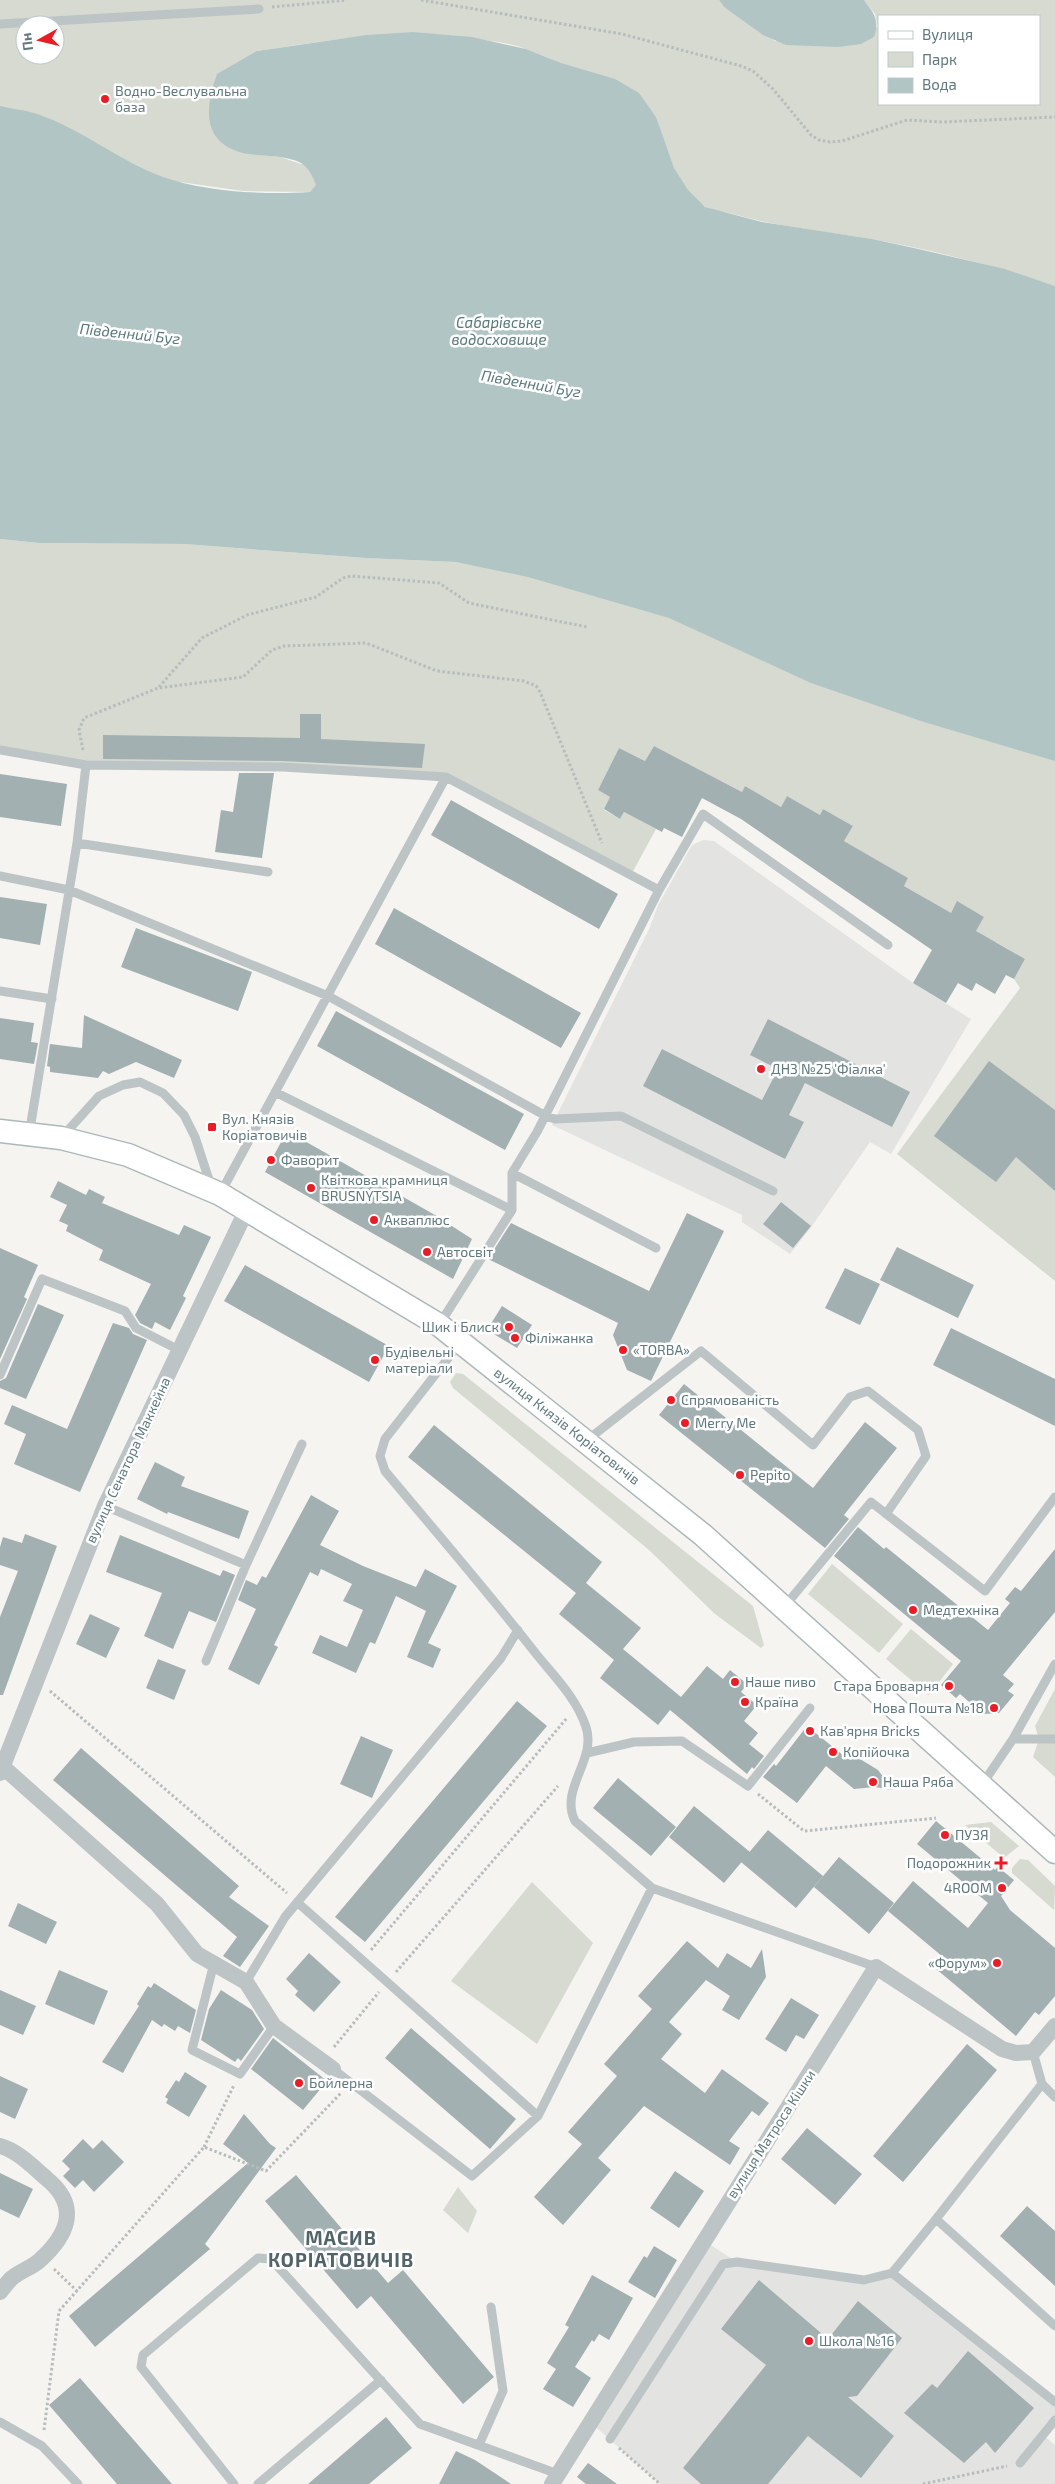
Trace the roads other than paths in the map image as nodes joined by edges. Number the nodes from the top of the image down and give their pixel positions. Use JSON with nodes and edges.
{"nodes":[{"id":1,"x":259,"y":9,"type":"road end"},
{"id":2,"x":0,"y":24,"type":"edge"},
{"id":3,"x":0,"y":750,"type":"edge"},
{"id":4,"x":86,"y":765,"type":"junction"},
{"id":5,"x":446,"y":777,"type":"junction"},
{"id":6,"x":77,"y":844,"type":"junction"},
{"id":7,"x":268,"y":872,"type":"dead end"},
{"id":8,"x":0,"y":876,"type":"edge"},
{"id":9,"x":69,"y":890,"type":"junction"},
{"id":10,"x":659,"y":890,"type":"junction"},
{"id":11,"x":888,"y":945,"type":"dead end"},
{"id":12,"x":0,"y":990,"type":"edge"},
{"id":13,"x":328,"y":996,"type":"junction"},
{"id":14,"x":52,"y":999,"type":"junction"},
{"id":15,"x":276,"y":1092,"type":"junction"},
{"id":16,"x":546,"y":1116,"type":"junction"},
{"id":17,"x":0,"y":1132,"type":"edge"},
{"id":18,"x":29,"y":1135,"type":"junction"},
{"id":19,"x":61,"y":1138,"type":"junction"},
{"id":20,"x":512,"y":1173,"type":"junction"},
{"id":21,"x":773,"y":1191,"type":"dead end"},
{"id":22,"x":216,"y":1193,"type":"junction"},
{"id":23,"x":247,"y":1209,"type":"junction"},
{"id":24,"x":512,"y":1210,"type":"junction"},
{"id":25,"x":656,"y":1248,"type":"dead end"},
{"id":26,"x":439,"y":1325,"type":"junction"},
{"id":27,"x":460,"y":1343,"type":"junction"},
{"id":28,"x":180,"y":1350,"type":"junction"},
{"id":29,"x":0,"y":1375,"type":"edge"},
{"id":30,"x":586,"y":1441,"type":"junction"},
{"id":31,"x":302,"y":1444,"type":"dead end"},
{"id":32,"x":1055,"y":1497,"type":"edge"},
{"id":33,"x":105,"y":1506,"type":"junction"},
{"id":34,"x":886,"y":1514,"type":"junction"},
{"id":35,"x":246,"y":1564,"type":"junction"},
{"id":36,"x":783,"y":1608,"type":"junction"},
{"id":37,"x":518,"y":1630,"type":"junction"},
{"id":38,"x":206,"y":1661,"type":"dead end"},
{"id":39,"x":1055,"y":1664,"type":"edge"},
{"id":40,"x":810,"y":1708,"type":"dead end"},
{"id":41,"x":1013,"y":1739,"type":"junction"},
{"id":42,"x":1055,"y":1739,"type":"edge"},
{"id":43,"x":588,"y":1753,"type":"junction"},
{"id":44,"x":1,"y":1770,"type":"edge"},
{"id":45,"x":981,"y":1786,"type":"junction"},
{"id":46,"x":1055,"y":1852,"type":"edge"},
{"id":47,"x":652,"y":1888,"type":"junction"},
{"id":48,"x":297,"y":1902,"type":"junction"},
{"id":49,"x":214,"y":1963,"type":"junction"},
{"id":50,"x":876,"y":1967,"type":"junction"},
{"id":51,"x":246,"y":1982,"type":"junction"},
{"id":52,"x":274,"y":2026,"type":"junction"},
{"id":53,"x":1055,"y":2026,"type":"edge"},
{"id":54,"x":1033,"y":2052,"type":"junction"},
{"id":55,"x":328,"y":2065,"type":"joint"},
{"id":56,"x":1042,"y":2084,"type":"junction"},
{"id":57,"x":1055,"y":2097,"type":"edge"},
{"id":58,"x":538,"y":2116,"type":"junction"},
{"id":59,"x":0,"y":2146,"type":"edge"},
{"id":60,"x":936,"y":2219,"type":"junction"},
{"id":61,"x":892,"y":2273,"type":"junction"},
{"id":62,"x":0,"y":2292,"type":"edge"},
{"id":63,"x":491,"y":2307,"type":"dead end"},
{"id":64,"x":1055,"y":2326,"type":"edge"},
{"id":65,"x":381,"y":2380,"type":"junction"},
{"id":66,"x":1055,"y":2402,"type":"edge"},
{"id":67,"x":1055,"y":2420,"type":"edge"},
{"id":68,"x":0,"y":2422,"type":"edge"},
{"id":69,"x":610,"y":2439,"type":"road end"},
{"id":70,"x":479,"y":2445,"type":"junction"},
{"id":71,"x":1020,"y":2463,"type":"road end"},
{"id":72,"x":555,"y":2479,"type":"edge"},
{"id":73,"x":78,"y":2484,"type":"edge"},
{"id":74,"x":234,"y":2484,"type":"edge"},
{"id":75,"x":258,"y":2484,"type":"edge"}],
"edges":[{"from":1,"to":2,"type":"lane"},
{"from":3,"to":4,"type":"lane"},
{"from":4,"to":5,"type":"lane"},
{"from":4,"to":6,"type":"lane"},
{"from":5,"to":10,"type":"lane"},
{"from":5,"to":13,"type":"lane"},
{"from":6,"to":7,"type":"lane"},
{"from":6,"to":9,"type":"lane"},
{"from":8,"to":9,"type":"lane"},
{"from":9,"to":13,"type":"lane"},
{"from":9,"to":14,"type":"lane"},
{"from":10,"to":11,"type":"lane"},
{"from":10,"to":16,"type":"lane"},
{"from":12,"to":14,"type":"lane"},
{"from":13,"to":15,"type":"lane"},
{"from":13,"to":16,"type":"lane"},
{"from":14,"to":18,"type":"lane"},
{"from":15,"to":22,"type":"lane"},
{"from":15,"to":24,"type":"lane"},
{"from":16,"to":20,"type":"lane"},
{"from":16,"to":21,"type":"lane"},
{"from":17,"to":18,"type":"main road","name":"вулиця Князів Коріатовичів"},
{"from":18,"to":19,"type":"main road","name":"вулиця Князів Коріатовичів"},
{"from":19,"to":22,"type":"main road","name":"вулиця Князів Коріатовичів"},
{"from":19,"to":22,"type":"lane"},
{"from":20,"to":24,"type":"lane"},
{"from":20,"to":25,"type":"lane"},
{"from":22,"to":23,"type":"main road","name":"вулиця Князів Коріатовичів"},
{"from":23,"to":26,"type":"main road","name":"вулиця Князів Коріатовичів"},
{"from":23,"to":28,"type":"street","name":"вулиця Сенатора Маккейна"},
{"from":24,"to":26,"type":"lane"},
{"from":26,"to":27,"type":"main road","name":"вулиця Князів Коріатовичів"},
{"from":27,"to":30,"type":"main road","name":"вулиця Князів Коріатовичів"},
{"from":27,"to":37,"type":"lane"},
{"from":28,"to":29,"type":"lane"},
{"from":28,"to":33,"type":"street","name":"вулиця Сенатора Маккейна"},
{"from":30,"to":34,"type":"lane"},
{"from":30,"to":36,"type":"main road","name":"вулиця Князів Коріатовичів"},
{"from":31,"to":35,"type":"lane"},
{"from":32,"to":34,"type":"lane"},
{"from":33,"to":35,"type":"lane"},
{"from":33,"to":44,"type":"street","name":"вулиця Сенатора Маккейна"},
{"from":34,"to":36,"type":"lane"},
{"from":35,"to":38,"type":"lane"},
{"from":36,"to":45,"type":"main road","name":"вулиця Князів Коріатовичів"},
{"from":37,"to":43,"type":"lane"},
{"from":37,"to":48,"type":"lane"},
{"from":39,"to":41,"type":"lane"},
{"from":40,"to":43,"type":"lane"},
{"from":41,"to":42,"type":"lane"},
{"from":41,"to":45,"type":"lane"},
{"from":43,"to":47,"type":"lane"},
{"from":44,"to":49,"type":"street"},
{"from":45,"to":46,"type":"main road","name":"вулиця Князів Коріатовичів"},
{"from":47,"to":50,"type":"lane"},
{"from":47,"to":58,"type":"lane"},
{"from":48,"to":51,"type":"lane"},
{"from":48,"to":58,"type":"lane"},
{"from":49,"to":51,"type":"street"},
{"from":49,"to":52,"type":"lane"},
{"from":50,"to":54,"type":"street"},
{"from":50,"to":72,"type":"street","name":"вулиця Матроса Кішки"},
{"from":51,"to":52,"type":"street"},
{"from":52,"to":55,"type":"street"},
{"from":53,"to":54,"type":"street"},
{"from":54,"to":56,"type":"lane"},
{"from":55,"to":58,"type":"lane"},
{"from":56,"to":57,"type":"lane"},
{"from":56,"to":60,"type":"lane"},
{"from":59,"to":62,"type":"street"},
{"from":60,"to":61,"type":"lane"},
{"from":60,"to":64,"type":"lane"},
{"from":61,"to":66,"type":"lane"},
{"from":61,"to":69,"type":"lane"},
{"from":63,"to":70,"type":"lane"},
{"from":65,"to":70,"type":"lane"},
{"from":65,"to":74,"type":"lane"},
{"from":65,"to":75,"type":"lane"},
{"from":67,"to":71,"type":"lane"},
{"from":68,"to":73,"type":"lane"},
{"from":70,"to":72,"type":"lane"}]}
